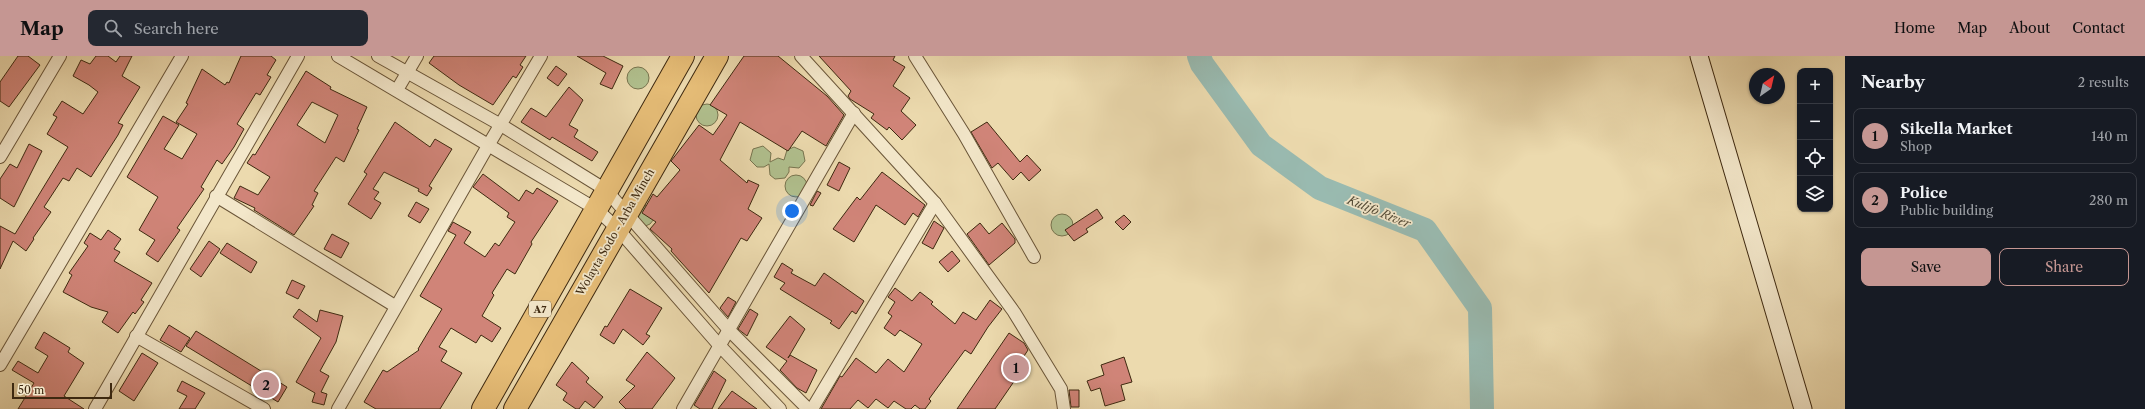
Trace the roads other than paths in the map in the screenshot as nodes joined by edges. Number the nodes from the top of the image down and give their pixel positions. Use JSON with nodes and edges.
{"nodes":[{"id":1,"x":60,"y":56,"type":"edge"},
{"id":2,"x":182,"y":56,"type":"edge"},
{"id":3,"x":298,"y":56,"type":"edge"},
{"id":4,"x":338,"y":56,"type":"edge"},
{"id":5,"x":378,"y":56,"type":"edge"},
{"id":6,"x":417,"y":56,"type":"edge"},
{"id":7,"x":541,"y":56,"type":"edge"},
{"id":8,"x":683,"y":56,"type":"edge"},
{"id":9,"x":717,"y":56,"type":"edge"},
{"id":10,"x":801,"y":56,"type":"edge"},
{"id":11,"x":915,"y":56,"type":"edge"},
{"id":12,"x":1699,"y":56,"type":"edge"},
{"id":13,"x":407,"y":72,"type":"junction"},
{"id":14,"x":397,"y":90,"type":"junction"},
{"id":15,"x":854,"y":113,"type":"junction"},
{"id":16,"x":501,"y":125,"type":"junction"},
{"id":17,"x":488,"y":144,"type":"junction"},
{"id":18,"x":0,"y":158,"type":"edge"},
{"id":19,"x":606,"y":190,"type":"junction"},
{"id":20,"x":216,"y":196,"type":"junction"},
{"id":21,"x":935,"y":203,"type":"junction"},
{"id":22,"x":596,"y":209,"type":"junction"},
{"id":23,"x":622,"y":220,"type":"junction"},
{"id":24,"x":1034,"y":257,"type":"dead end"},
{"id":25,"x":395,"y":306,"type":"junction"},
{"id":26,"x":729,"y":330,"type":"junction"},
{"id":27,"x":136,"y":336,"type":"junction"},
{"id":28,"x":719,"y":345,"type":"junction"},
{"id":29,"x":0,"y":365,"type":"edge"},
{"id":30,"x":95,"y":409,"type":"edge"},
{"id":31,"x":264,"y":409,"type":"edge"},
{"id":32,"x":338,"y":409,"type":"edge"},
{"id":33,"x":483,"y":409,"type":"edge"},
{"id":34,"x":514,"y":409,"type":"edge"},
{"id":35,"x":682,"y":409,"type":"edge"},
{"id":36,"x":780,"y":409,"type":"edge"},
{"id":37,"x":808,"y":409,"type":"edge"},
{"id":38,"x":812,"y":409,"type":"edge"},
{"id":39,"x":1064,"y":409,"type":"edge"},
{"id":40,"x":1803,"y":409,"type":"edge"}],
"edges":[{"from":1,"to":18,"type":"street"},
{"from":2,"to":29,"type":"street"},
{"from":3,"to":20,"type":"street"},
{"from":4,"to":14,"type":"street"},
{"from":5,"to":13,"type":"street"},
{"from":6,"to":13,"type":"street"},
{"from":7,"to":16,"type":"street"},
{"from":8,"to":19,"type":"highway","number":"A7"},
{"from":9,"to":23,"type":"highway","name":"Wolayta Sodo - Arba Minch","number":"A7"},
{"from":10,"to":15,"type":"street"},
{"from":11,"to":24,"type":"street"},
{"from":12,"to":40,"type":"street"},
{"from":13,"to":14,"type":"street"},
{"from":13,"to":16,"type":"street"},
{"from":14,"to":17,"type":"street"},
{"from":15,"to":21,"type":"street"},
{"from":15,"to":26,"type":"street"},
{"from":16,"to":17,"type":"street"},
{"from":16,"to":19,"type":"street"},
{"from":17,"to":22,"type":"street"},
{"from":17,"to":25,"type":"street"},
{"from":19,"to":22,"type":"highway","number":"A7"},
{"from":19,"to":23,"type":"street"},
{"from":20,"to":25,"type":"street"},
{"from":20,"to":27,"type":"street"},
{"from":21,"to":38,"type":"street"},
{"from":21,"to":39,"type":"street"},
{"from":22,"to":23,"type":"street"},
{"from":22,"to":33,"type":"highway","number":"A7"},
{"from":23,"to":26,"type":"street"},
{"from":23,"to":28,"type":"street"},
{"from":23,"to":34,"type":"highway","name":"Wolayta Sodo - Arba Minch","number":"A7"},
{"from":25,"to":32,"type":"street"},
{"from":26,"to":28,"type":"street"},
{"from":26,"to":37,"type":"street"},
{"from":27,"to":30,"type":"street"},
{"from":27,"to":31,"type":"street"},
{"from":28,"to":35,"type":"street"},
{"from":28,"to":36,"type":"street"}]}
